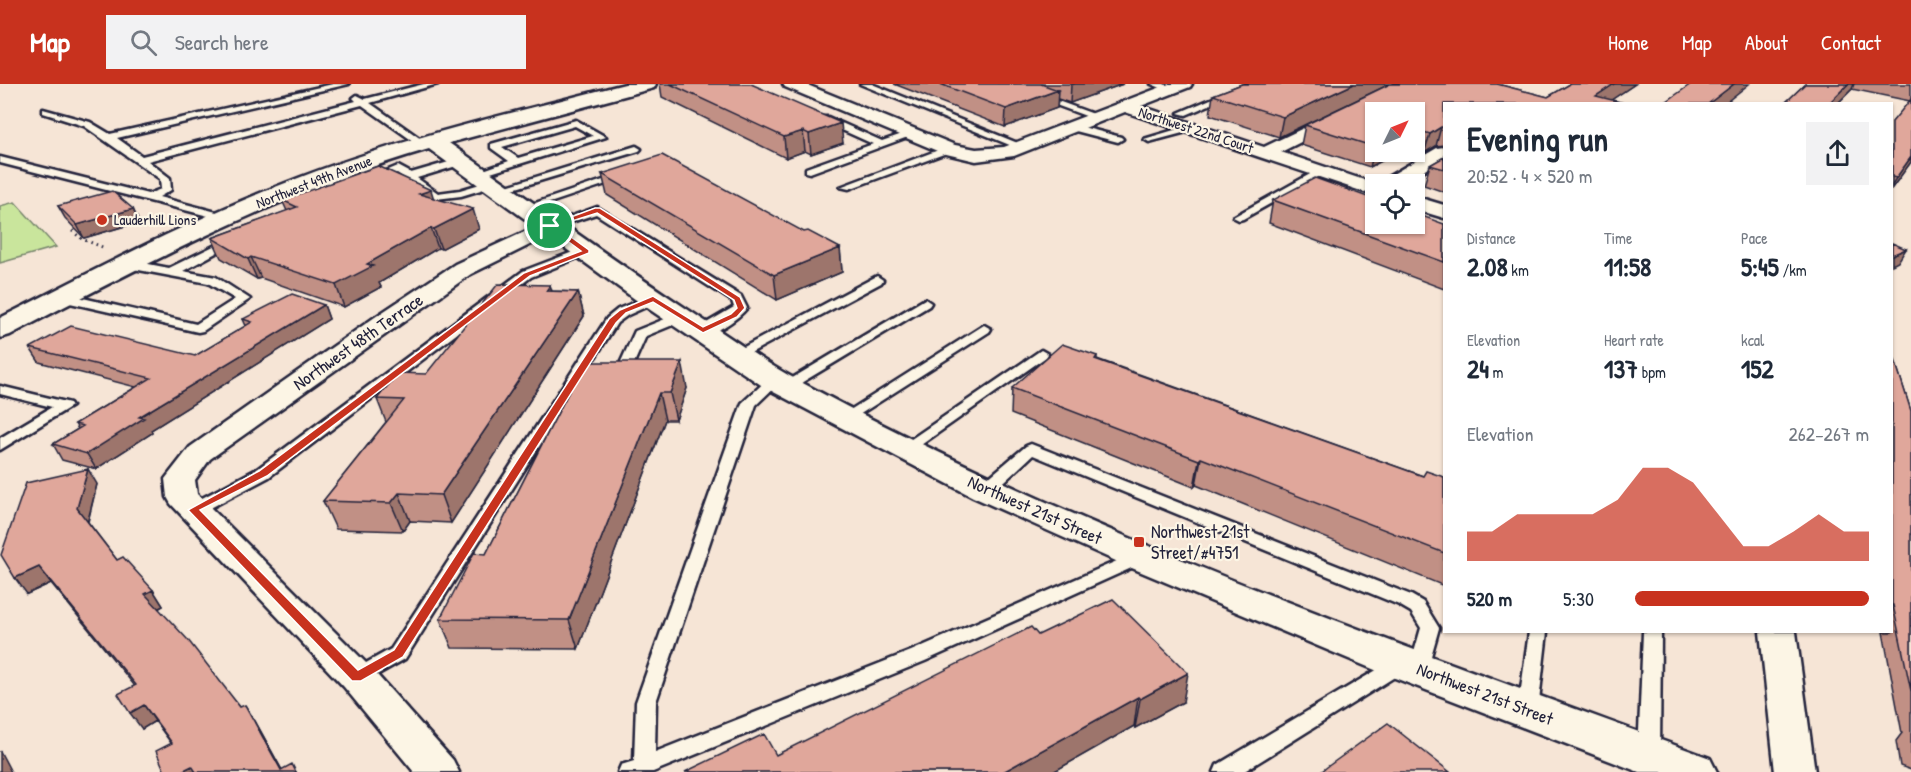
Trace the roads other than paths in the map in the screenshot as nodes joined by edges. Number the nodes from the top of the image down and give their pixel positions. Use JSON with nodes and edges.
{"nodes":[{"id":1,"x":341,"y":84,"type":"edge"},
{"id":2,"x":434,"y":84,"type":"edge"},
{"id":3,"x":647,"y":84,"type":"edge"},
{"id":4,"x":791,"y":84,"type":"edge"},
{"id":5,"x":864,"y":84,"type":"edge"},
{"id":6,"x":1003,"y":84,"type":"edge"},
{"id":7,"x":1254,"y":84,"type":"edge"},
{"id":8,"x":1408,"y":84,"type":"edge"},
{"id":9,"x":1170,"y":86,"type":"edge"},
{"id":10,"x":362,"y":101,"type":"junction"},
{"id":11,"x":1126,"y":106,"type":"junction"},
{"id":12,"x":46,"y":111,"type":"dead end"},
{"id":13,"x":818,"y":116,"type":"edge"},
{"id":14,"x":1097,"y":117,"type":"junction"},
{"id":15,"x":1187,"y":121,"type":"junction"},
{"id":16,"x":1071,"y":127,"type":"junction"},
{"id":17,"x":911,"y":134,"type":"junction"},
{"id":18,"x":109,"y":137,"type":"junction"},
{"id":19,"x":1118,"y":139,"type":"dead end"},
{"id":20,"x":1149,"y":139,"type":"dead end"},
{"id":21,"x":427,"y":142,"type":"junction"},
{"id":22,"x":882,"y":144,"type":"junction"},
{"id":23,"x":572,"y":146,"type":"junction"},
{"id":24,"x":1020,"y":146,"type":"junction"},
{"id":25,"x":636,"y":148,"type":"dead end"},
{"id":26,"x":949,"y":149,"type":"junction"},
{"id":27,"x":1265,"y":153,"type":"junction"},
{"id":28,"x":1443,"y":153,"type":"edge"},
{"id":29,"x":0,"y":160,"type":"edge"},
{"id":30,"x":140,"y":160,"type":"junction"},
{"id":31,"x":596,"y":161,"type":"junction"},
{"id":32,"x":810,"y":170,"type":"dead end"},
{"id":33,"x":1404,"y":174,"type":"edge"},
{"id":34,"x":631,"y":175,"type":"edge"},
{"id":35,"x":409,"y":177,"type":"junction"},
{"id":36,"x":357,"y":178,"type":"junction"},
{"id":37,"x":1313,"y":179,"type":"junction"},
{"id":38,"x":502,"y":186,"type":"junction"},
{"id":39,"x":845,"y":186,"type":"dead end"},
{"id":40,"x":1365,"y":188,"type":"edge"},
{"id":41,"x":149,"y":198,"type":"junction"},
{"id":42,"x":1425,"y":206,"type":"edge"},
{"id":43,"x":1443,"y":212,"type":"edge"},
{"id":44,"x":224,"y":217,"type":"junction"},
{"id":45,"x":1239,"y":217,"type":"dead end"},
{"id":46,"x":245,"y":233,"type":"edge"},
{"id":47,"x":586,"y":251,"type":"junction"},
{"id":48,"x":120,"y":257,"type":"junction"},
{"id":49,"x":171,"y":272,"type":"junction"},
{"id":50,"x":877,"y":279,"type":"dead end"},
{"id":51,"x":61,"y":297,"type":"junction"},
{"id":52,"x":926,"y":303,"type":"dead end"},
{"id":53,"x":679,"y":315,"type":"junction"},
{"id":54,"x":0,"y":329,"type":"edge"},
{"id":55,"x":984,"y":329,"type":"dead end"},
{"id":56,"x":1041,"y":354,"type":"dead end"},
{"id":57,"x":736,"y":355,"type":"junction"},
{"id":58,"x":619,"y":382,"type":"edge"},
{"id":59,"x":781,"y":383,"type":"junction"},
{"id":60,"x":0,"y":390,"type":"edge"},
{"id":61,"x":846,"y":417,"type":"junction"},
{"id":62,"x":0,"y":445,"type":"edge"},
{"id":63,"x":906,"y":449,"type":"junction"},
{"id":64,"x":986,"y":489,"type":"junction"},
{"id":65,"x":187,"y":494,"type":"junction"},
{"id":66,"x":1141,"y":557,"type":"junction"},
{"id":67,"x":1538,"y":633,"type":"edge"},
{"id":68,"x":1652,"y":633,"type":"edge"},
{"id":69,"x":1778,"y":633,"type":"edge"},
{"id":70,"x":1411,"y":666,"type":"junction"},
{"id":71,"x":357,"y":677,"type":"junction"},
{"id":72,"x":1528,"y":710,"type":"junction"},
{"id":73,"x":1649,"y":756,"type":"junction"},
{"id":74,"x":636,"y":769,"type":"edge"},
{"id":75,"x":439,"y":772,"type":"edge"},
{"id":76,"x":1225,"y":772,"type":"edge"},
{"id":77,"x":1693,"y":772,"type":"edge"},
{"id":78,"x":1795,"y":772,"type":"edge"}],
"edges":[{"from":1,"to":10,"type":"lane"},
{"from":1,"to":18,"type":"lane"},
{"from":2,"to":10,"type":"lane"},
{"from":3,"to":21,"type":"street","name":"Northwest 49th Avenue"},
{"from":4,"to":17,"type":"street"},
{"from":5,"to":24,"type":"lane"},
{"from":6,"to":14,"type":"lane"},
{"from":7,"to":15,"type":"lane"},
{"from":8,"to":27,"type":"street","name":"Northwest 22nd Court"},
{"from":9,"to":11,"type":"street"},
{"from":10,"to":21,"type":"lane"},
{"from":10,"to":30,"type":"lane"},
{"from":11,"to":14,"type":"street"},
{"from":11,"to":15,"type":"street","name":"Northwest 22nd Court"},
{"from":12,"to":18,"type":"lane"},
{"from":13,"to":22,"type":"lane"},
{"from":14,"to":16,"type":"street"},
{"from":15,"to":20,"type":"lane"},
{"from":15,"to":27,"type":"street","name":"Northwest 22nd Court"},
{"from":16,"to":19,"type":"lane"},
{"from":16,"to":24,"type":"street"},
{"from":17,"to":22,"type":"lane"},
{"from":17,"to":26,"type":"street"},
{"from":18,"to":30,"type":"lane"},
{"from":21,"to":36,"type":"street","name":"Northwest 49th Avenue"},
{"from":21,"to":38,"type":"street","name":"Northwest 21st Street"},
{"from":22,"to":32,"type":"lane"},
{"from":23,"to":31,"type":"lane"},
{"from":23,"to":38,"type":"lane"},
{"from":23,"to":38,"type":"lane"},
{"from":24,"to":26,"type":"street"},
{"from":25,"to":31,"type":"lane"},
{"from":26,"to":39,"type":"lane"},
{"from":27,"to":37,"type":"street","name":"Northwest 22nd Court"},
{"from":28,"to":33,"type":"street"},
{"from":29,"to":41,"type":"lane"},
{"from":30,"to":41,"type":"lane"},
{"from":31,"to":38,"type":"lane"},
{"from":34,"to":38,"type":"lane"},
{"from":35,"to":36,"type":"lane"},
{"from":35,"to":38,"type":"lane"},
{"from":35,"to":38,"type":"lane"},
{"from":36,"to":44,"type":"street","name":"Northwest 49th Avenue"},
{"from":37,"to":40,"type":"street","name":"Northwest 22nd Court"},
{"from":37,"to":45,"type":"lane"},
{"from":38,"to":47,"type":"street","name":"Northwest 21st Street"},
{"from":38,"to":53,"type":"lane"},
{"from":38,"to":65,"type":"street","name":"Northwest 48th Terrace"},
{"from":41,"to":44,"type":"lane"},
{"from":42,"to":43,"type":"street"},
{"from":44,"to":48,"type":"street","name":"Northwest 49th Avenue"},
{"from":46,"to":49,"type":"lane"},
{"from":47,"to":53,"type":"street","name":"Northwest 21st Street"},
{"from":47,"to":65,"type":"lane"},
{"from":48,"to":49,"type":"lane"},
{"from":48,"to":51,"type":"street","name":"Northwest 49th Avenue"},
{"from":49,"to":51,"type":"lane"},
{"from":50,"to":57,"type":"lane"},
{"from":51,"to":54,"type":"street","name":"Northwest 49th Avenue"},
{"from":52,"to":59,"type":"lane"},
{"from":53,"to":57,"type":"street","name":"Northwest 21st Street"},
{"from":53,"to":58,"type":"lane"},
{"from":53,"to":71,"type":"lane"},
{"from":55,"to":61,"type":"lane"},
{"from":56,"to":63,"type":"lane"},
{"from":57,"to":59,"type":"street","name":"Northwest 21st Street"},
{"from":59,"to":61,"type":"street","name":"Northwest 21st Street"},
{"from":59,"to":74,"type":"lane"},
{"from":60,"to":62,"type":"lane"},
{"from":61,"to":63,"type":"street","name":"Northwest 21st Street"},
{"from":63,"to":64,"type":"street","name":"Northwest 21st Street"},
{"from":64,"to":66,"type":"street","name":"Northwest 21st Street"},
{"from":64,"to":70,"type":"lane"},
{"from":65,"to":71,"type":"street"},
{"from":66,"to":70,"type":"street","name":"Northwest 21st Street"},
{"from":66,"to":74,"type":"lane"},
{"from":67,"to":72,"type":"lane"},
{"from":68,"to":73,"type":"lane"},
{"from":69,"to":78,"type":"street"},
{"from":70,"to":72,"type":"street","name":"Northwest 21st Street"},
{"from":70,"to":76,"type":"lane"},
{"from":71,"to":75,"type":"street"},
{"from":72,"to":73,"type":"street","name":"Northwest 21st Street"},
{"from":73,"to":77,"type":"street","name":"Northwest 21st Street"}]}
